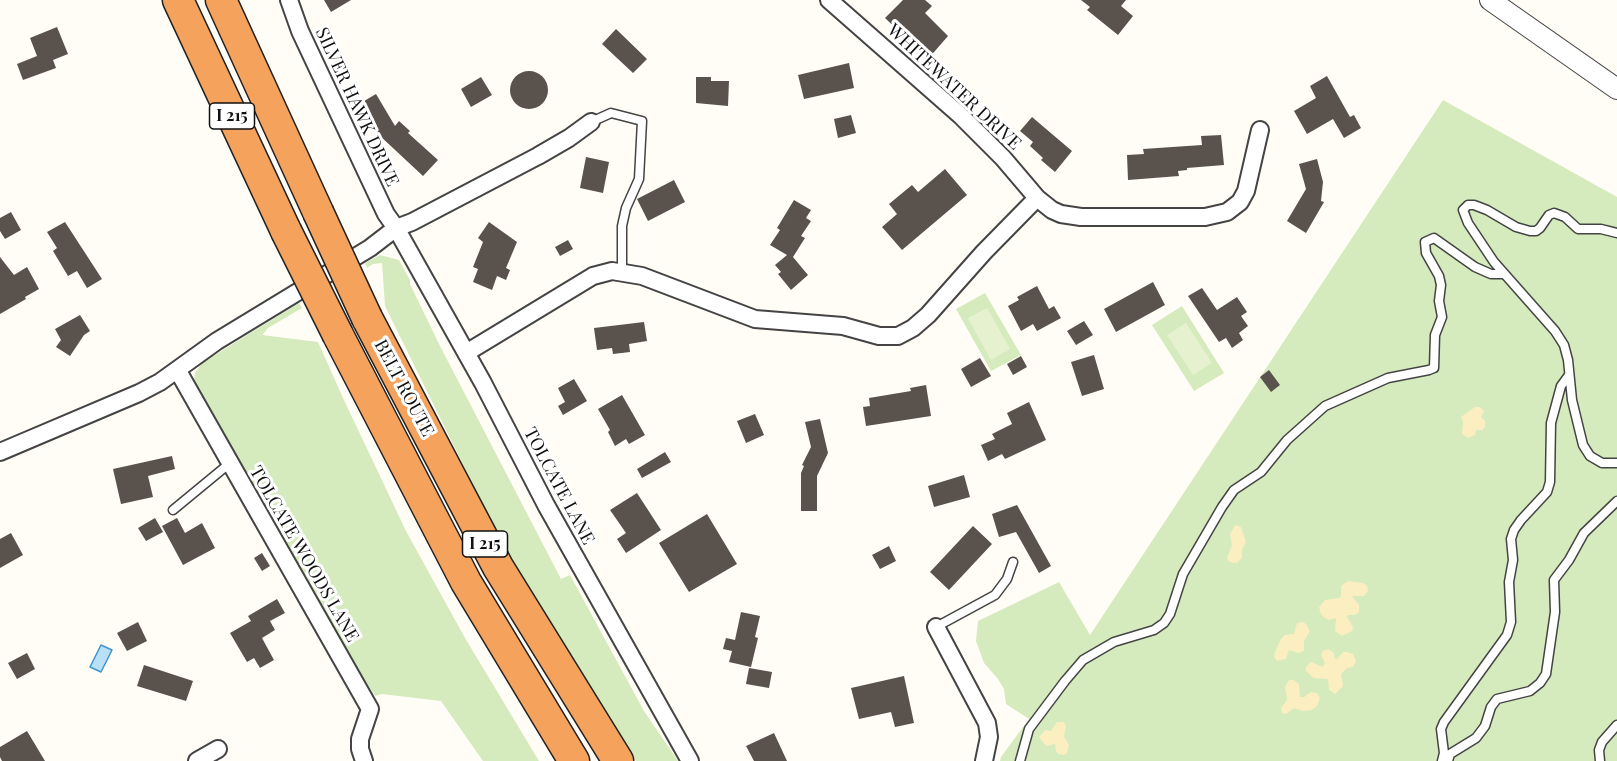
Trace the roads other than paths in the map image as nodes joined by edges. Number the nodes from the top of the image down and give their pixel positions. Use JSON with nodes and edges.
{"nodes":[{"id":1,"x":178,"y":0,"type":"edge"},
{"id":2,"x":221,"y":0,"type":"edge"},
{"id":3,"x":289,"y":0,"type":"edge"},
{"id":4,"x":829,"y":0,"type":"edge"},
{"id":5,"x":1490,"y":0,"type":"edge"},
{"id":6,"x":1617,"y":89,"type":"edge"},
{"id":7,"x":591,"y":122,"type":"joint"},
{"id":8,"x":1260,"y":130,"type":"dead end"},
{"id":9,"x":1037,"y":198,"type":"junction"},
{"id":10,"x":396,"y":228,"type":"junction"},
{"id":11,"x":1617,"y":233,"type":"edge"},
{"id":12,"x":622,"y":271,"type":"junction"},
{"id":13,"x":1504,"y":274,"type":"junction"},
{"id":14,"x":466,"y":353,"type":"junction"},
{"id":15,"x":178,"y":371,"type":"junction"},
{"id":16,"x":1569,"y":375,"type":"junction"},
{"id":17,"x":0,"y":452,"type":"edge"},
{"id":18,"x":230,"y":463,"type":"junction"},
{"id":19,"x":1617,"y":463,"type":"edge"},
{"id":20,"x":1617,"y":501,"type":"edge"},
{"id":21,"x":173,"y":510,"type":"dead end"},
{"id":22,"x":1013,"y":562,"type":"dead end"},
{"id":23,"x":936,"y":627,"type":"joint"},
{"id":24,"x":1617,"y":724,"type":"edge"},
{"id":25,"x":218,"y":749,"type":"dead end"},
{"id":26,"x":197,"y":761,"type":"edge"},
{"id":27,"x":364,"y":761,"type":"edge"},
{"id":28,"x":574,"y":761,"type":"edge"},
{"id":29,"x":618,"y":761,"type":"edge"},
{"id":30,"x":690,"y":761,"type":"edge"},
{"id":31,"x":984,"y":761,"type":"edge"},
{"id":32,"x":1020,"y":761,"type":"edge"},
{"id":33,"x":1442,"y":761,"type":"edge"},
{"id":34,"x":1448,"y":761,"type":"edge"},
{"id":35,"x":1599,"y":761,"type":"edge"}],
"edges":[{"from":1,"to":28,"type":"highway","name":"BELT ROUTE","number":"I 215","bridge":true},
{"from":2,"to":29,"type":"highway","name":"BELT ROUTE","number":"I 215","bridge":true},
{"from":3,"to":10,"type":"street","name":"SILVER HAWK DRIVE"},
{"from":4,"to":9,"type":"street","name":"WHITEWATER DRIVE"},
{"from":5,"to":6,"type":"street"},
{"from":7,"to":10,"type":"street"},
{"from":7,"to":12,"type":"lane"},
{"from":8,"to":9,"type":"street","name":"WHITEWATER DRIVE"},
{"from":9,"to":12,"type":"street"},
{"from":10,"to":14,"type":"street","name":"TOLCATE LANE"},
{"from":10,"to":15,"type":"street"},
{"from":11,"to":13,"type":"lane"},
{"from":12,"to":14,"type":"street"},
{"from":13,"to":16,"type":"lane"},
{"from":13,"to":32,"type":"lane"},
{"from":14,"to":30,"type":"street","name":"TOLCATE LANE"},
{"from":15,"to":17,"type":"street"},
{"from":15,"to":18,"type":"street","name":"TOLCATE WOODS LANE"},
{"from":16,"to":19,"type":"lane"},
{"from":16,"to":33,"type":"lane"},
{"from":18,"to":21,"type":"lane"},
{"from":18,"to":27,"type":"street","name":"TOLCATE WOODS LANE"},
{"from":20,"to":34,"type":"lane"},
{"from":22,"to":23,"type":"lane"},
{"from":23,"to":31,"type":"street"},
{"from":24,"to":35,"type":"lane"},
{"from":25,"to":26,"type":"street"}]}
